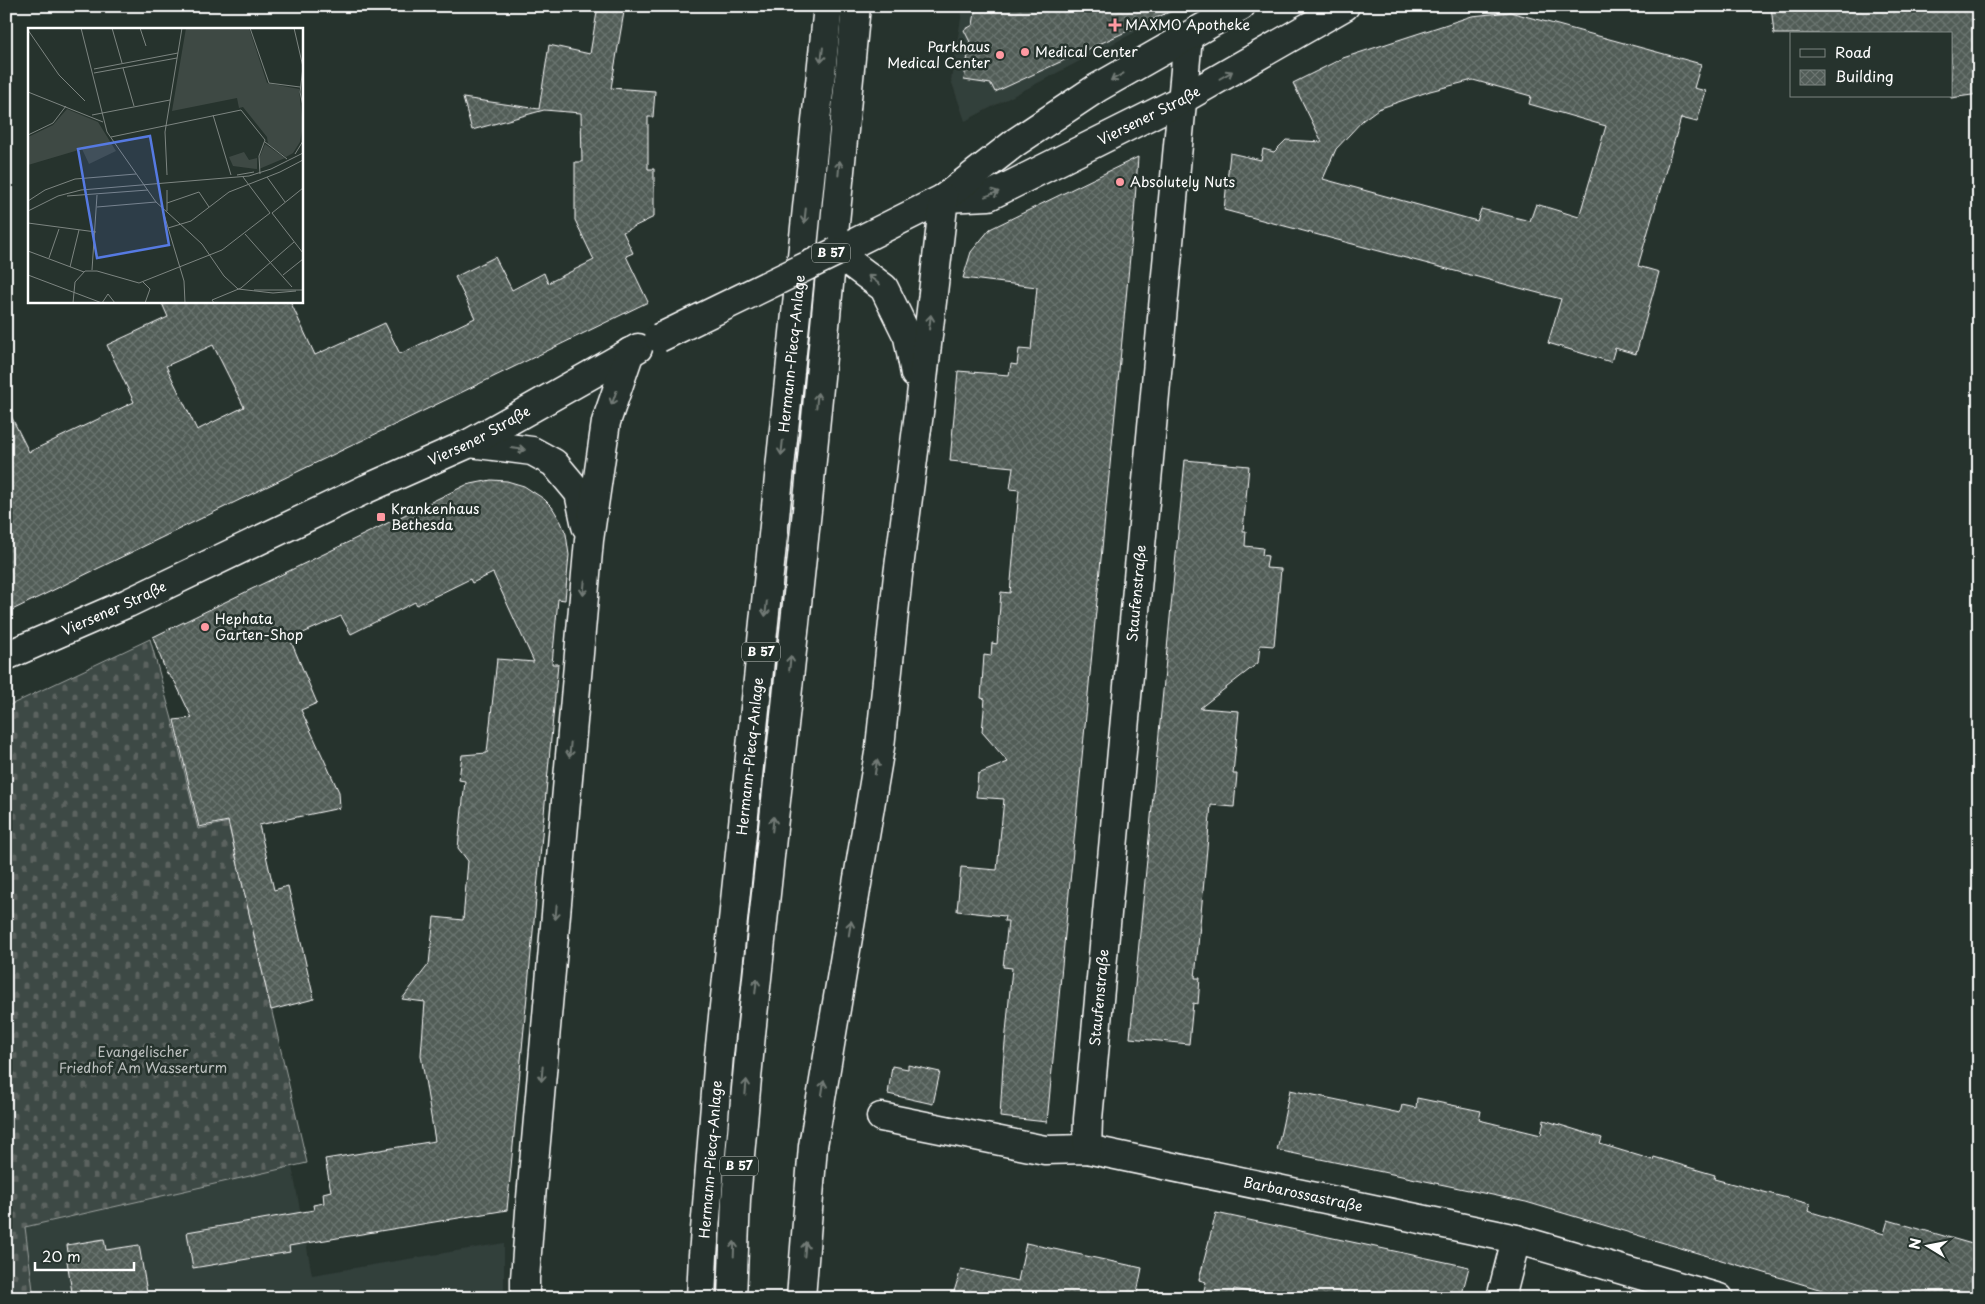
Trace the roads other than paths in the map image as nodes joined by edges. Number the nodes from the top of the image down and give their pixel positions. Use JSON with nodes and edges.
{"nodes":[{"id":1,"x":828,"y":6,"type":"edge"},
{"id":2,"x":856,"y":6,"type":"edge"},
{"id":3,"x":1242,"y":6,"type":"edge"},
{"id":4,"x":1345,"y":6,"type":"edge"},
{"id":5,"x":1188,"y":37,"type":"junction"},
{"id":6,"x":1183,"y":99,"type":"junction"},
{"id":7,"x":944,"y":198,"type":"junction"},
{"id":8,"x":836,"y":252,"type":"junction"},
{"id":9,"x":630,"y":352,"type":"junction"},
{"id":10,"x":920,"y":405,"type":"junction"},
{"id":11,"x":470,"y":443,"type":"junction"},
{"id":12,"x":589,"y":540,"type":"junction"},
{"id":13,"x":6,"y":656,"type":"edge"},
{"id":14,"x":881,"y":1117,"type":"dead end"},
{"id":15,"x":1087,"y":1149,"type":"junction"},
{"id":16,"x":1516,"y":1239,"type":"junction"},
{"id":17,"x":526,"y":1298,"type":"edge"},
{"id":18,"x":701,"y":1298,"type":"edge"},
{"id":19,"x":732,"y":1298,"type":"edge"},
{"id":20,"x":801,"y":1298,"type":"edge"},
{"id":21,"x":1501,"y":1298,"type":"edge"},
{"id":22,"x":1719,"y":1298,"type":"edge"}],
"edges":[{"from":1,"to":18,"type":"main road","name":"Hermann-Piecq-Anlage","number":"B 57","one_way":true},
{"from":19,"to":2,"type":"main road","name":"Hermann-Piecq-Anlage","number":"B 57","one_way":true},
{"from":3,"to":5,"type":"main road","name":"Viersener Straße"},
{"from":6,"to":4,"type":"main road","name":"Viersener Straße","one_way":true},
{"from":5,"to":6,"type":"main road","name":"Staufenstraße"},
{"from":5,"to":7,"type":"main road","name":"Viersener Straße","one_way":true},
{"from":7,"to":6,"type":"main road","name":"Viersener Straße","one_way":true},
{"from":6,"to":15,"type":"main road","name":"Staufenstraße"},
{"from":7,"to":8,"type":"main road","name":"Viersener Straße"},
{"from":10,"to":7,"type":"main road","one_way":true},
{"from":8,"to":9,"type":"main road","name":"Viersener Straße","bridge":true},
{"from":10,"to":8,"type":"main road","one_way":true},
{"from":9,"to":11,"type":"main road","name":"Viersener Straße"},
{"from":9,"to":12,"type":"main road","one_way":true},
{"from":20,"to":10,"type":"main road","one_way":true},
{"from":11,"to":12,"type":"main road","one_way":true},
{"from":11,"to":13,"type":"main road","name":"Viersener Straße"},
{"from":12,"to":17,"type":"main road","one_way":true},
{"from":14,"to":15,"type":"main road","name":"Barbarossastraße"},
{"from":15,"to":16,"type":"main road","name":"Barbarossastraße"},
{"from":16,"to":21,"type":"main road"},
{"from":16,"to":22,"type":"main road","name":"Barbarossastraße"}]}
